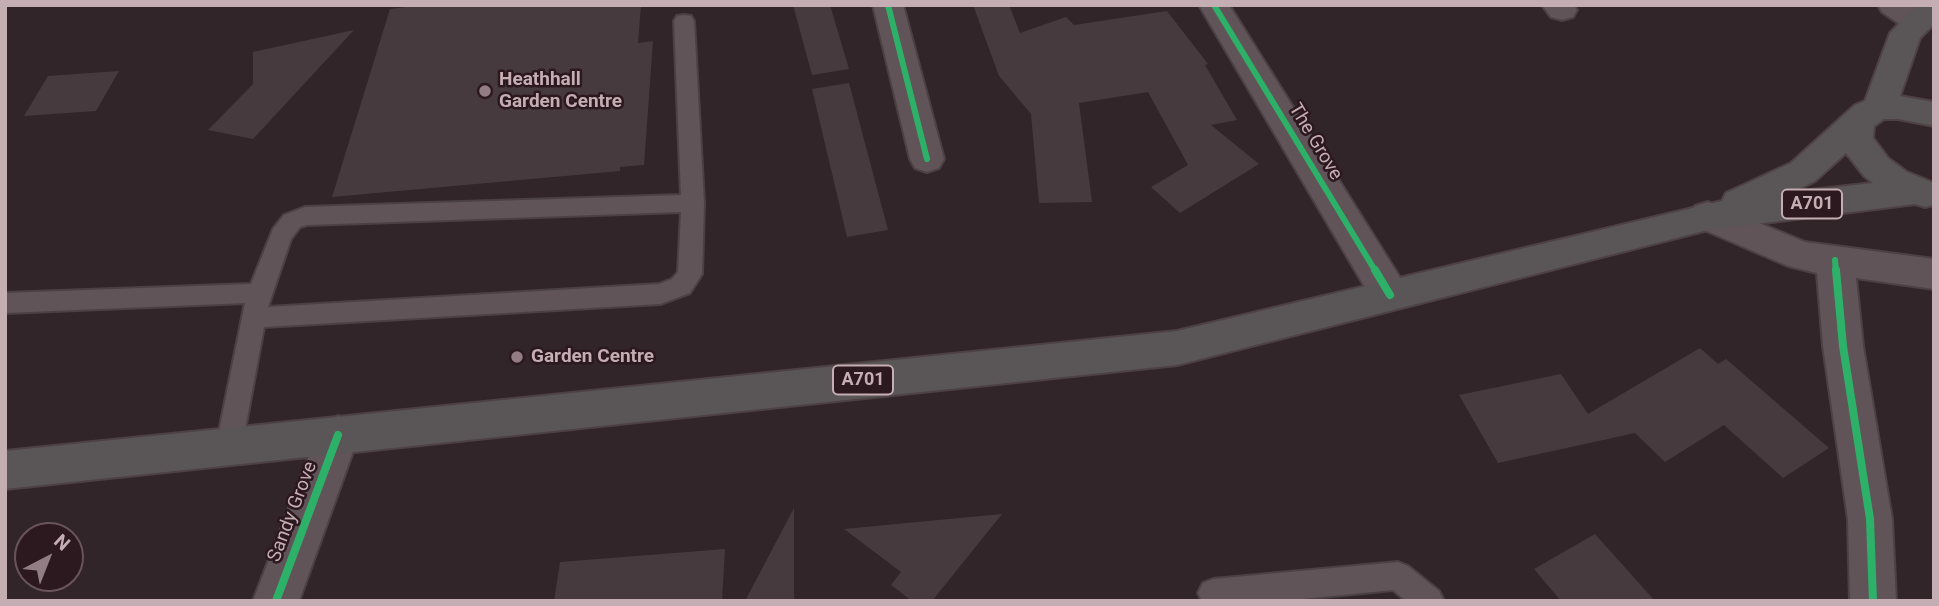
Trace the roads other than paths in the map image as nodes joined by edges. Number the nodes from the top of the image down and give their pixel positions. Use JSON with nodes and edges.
{"nodes":[{"id":1,"x":888,"y":5,"type":"edge"},
{"id":2,"x":1214,"y":5,"type":"edge"},
{"id":3,"x":1915,"y":11,"type":"edge"},
{"id":4,"x":684,"y":21,"type":"dead end"},
{"id":5,"x":1934,"y":114,"type":"edge"},
{"id":6,"x":1869,"y":115,"type":"junction"},
{"id":7,"x":927,"y":159,"type":"dead end"},
{"id":8,"x":1925,"y":194,"type":"edge"},
{"id":9,"x":693,"y":203,"type":"junction"},
{"id":10,"x":1708,"y":216,"type":"junction"},
{"id":11,"x":1835,"y":260,"type":"junction"},
{"id":12,"x":1934,"y":274,"type":"edge"},
{"id":13,"x":260,"y":293,"type":"junction"},
{"id":14,"x":1390,"y":295,"type":"junction"},
{"id":15,"x":5,"y":303,"type":"edge"},
{"id":16,"x":253,"y":318,"type":"junction"},
{"id":17,"x":338,"y":435,"type":"junction"},
{"id":18,"x":229,"y":446,"type":"junction"},
{"id":19,"x":5,"y":470,"type":"edge"},
{"id":20,"x":1213,"y":593,"type":"dead end"},
{"id":21,"x":276,"y":601,"type":"edge"},
{"id":22,"x":1429,"y":601,"type":"edge"},
{"id":23,"x":1873,"y":601,"type":"edge"}],
"edges":[{"from":1,"to":7,"type":"street"},
{"from":2,"to":14,"type":"street","name":"The Grove"},
{"from":3,"to":6,"type":"highway","number":"A701"},
{"from":4,"to":9,"type":"lane"},
{"from":5,"to":6,"type":"highway"},
{"from":6,"to":8,"type":"highway","number":"A701"},
{"from":6,"to":10,"type":"highway","number":"A701"},
{"from":8,"to":10,"type":"highway","number":"A701"},
{"from":9,"to":13,"type":"lane"},
{"from":9,"to":16,"type":"lane"},
{"from":10,"to":11,"type":"street"},
{"from":10,"to":14,"type":"highway","number":"A701"},
{"from":11,"to":12,"type":"street"},
{"from":11,"to":23,"type":"street"},
{"from":13,"to":15,"type":"lane"},
{"from":13,"to":16,"type":"lane"},
{"from":14,"to":17,"type":"highway","number":"A701"},
{"from":16,"to":18,"type":"lane"},
{"from":17,"to":18,"type":"highway","number":"A701"},
{"from":17,"to":21,"type":"street","name":"Sandy Grove"},
{"from":18,"to":19,"type":"highway","number":"A701"},
{"from":20,"to":22,"type":"lane"}]}
